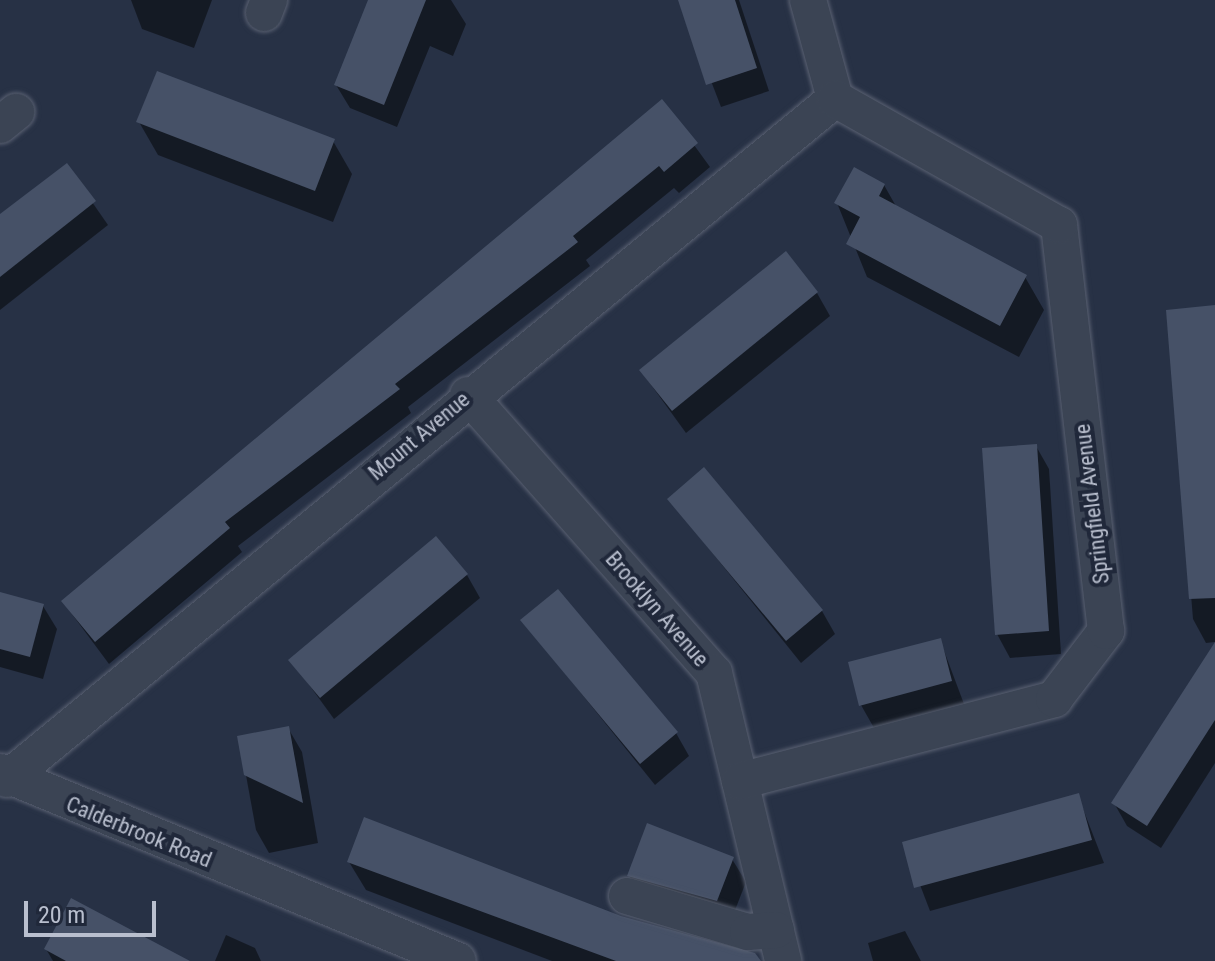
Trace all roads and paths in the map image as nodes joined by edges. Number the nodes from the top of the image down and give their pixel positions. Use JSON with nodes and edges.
{"nodes":[{"id":1,"x":808,"y":0,"type":"edge"},
{"id":2,"x":835,"y":99,"type":"junction"},
{"id":3,"x":468,"y":395,"type":"junction"},
{"id":4,"x":740,"y":781,"type":"junction"},
{"id":5,"x":2,"y":786,"type":"edge"},
{"id":6,"x":627,"y":896,"type":"dead end"},
{"id":7,"x":780,"y":945,"type":"edge"},
{"id":8,"x":458,"y":961,"type":"edge"}],
"edges":[{"from":1,"to":2,"type":"street"},
{"from":2,"to":3,"type":"street","name":"Mount Avenue"},
{"from":2,"to":4,"type":"street","name":"Springfield Avenue"},
{"from":3,"to":4,"type":"street","name":"Brooklyn Avenue"},
{"from":3,"to":5,"type":"street","name":"Mount Avenue"},
{"from":4,"to":7,"type":"street","name":"Brooklyn Avenue"},
{"from":5,"to":8,"type":"street","name":"Calderbrook Road"},
{"from":6,"to":7,"type":"street"}]}
